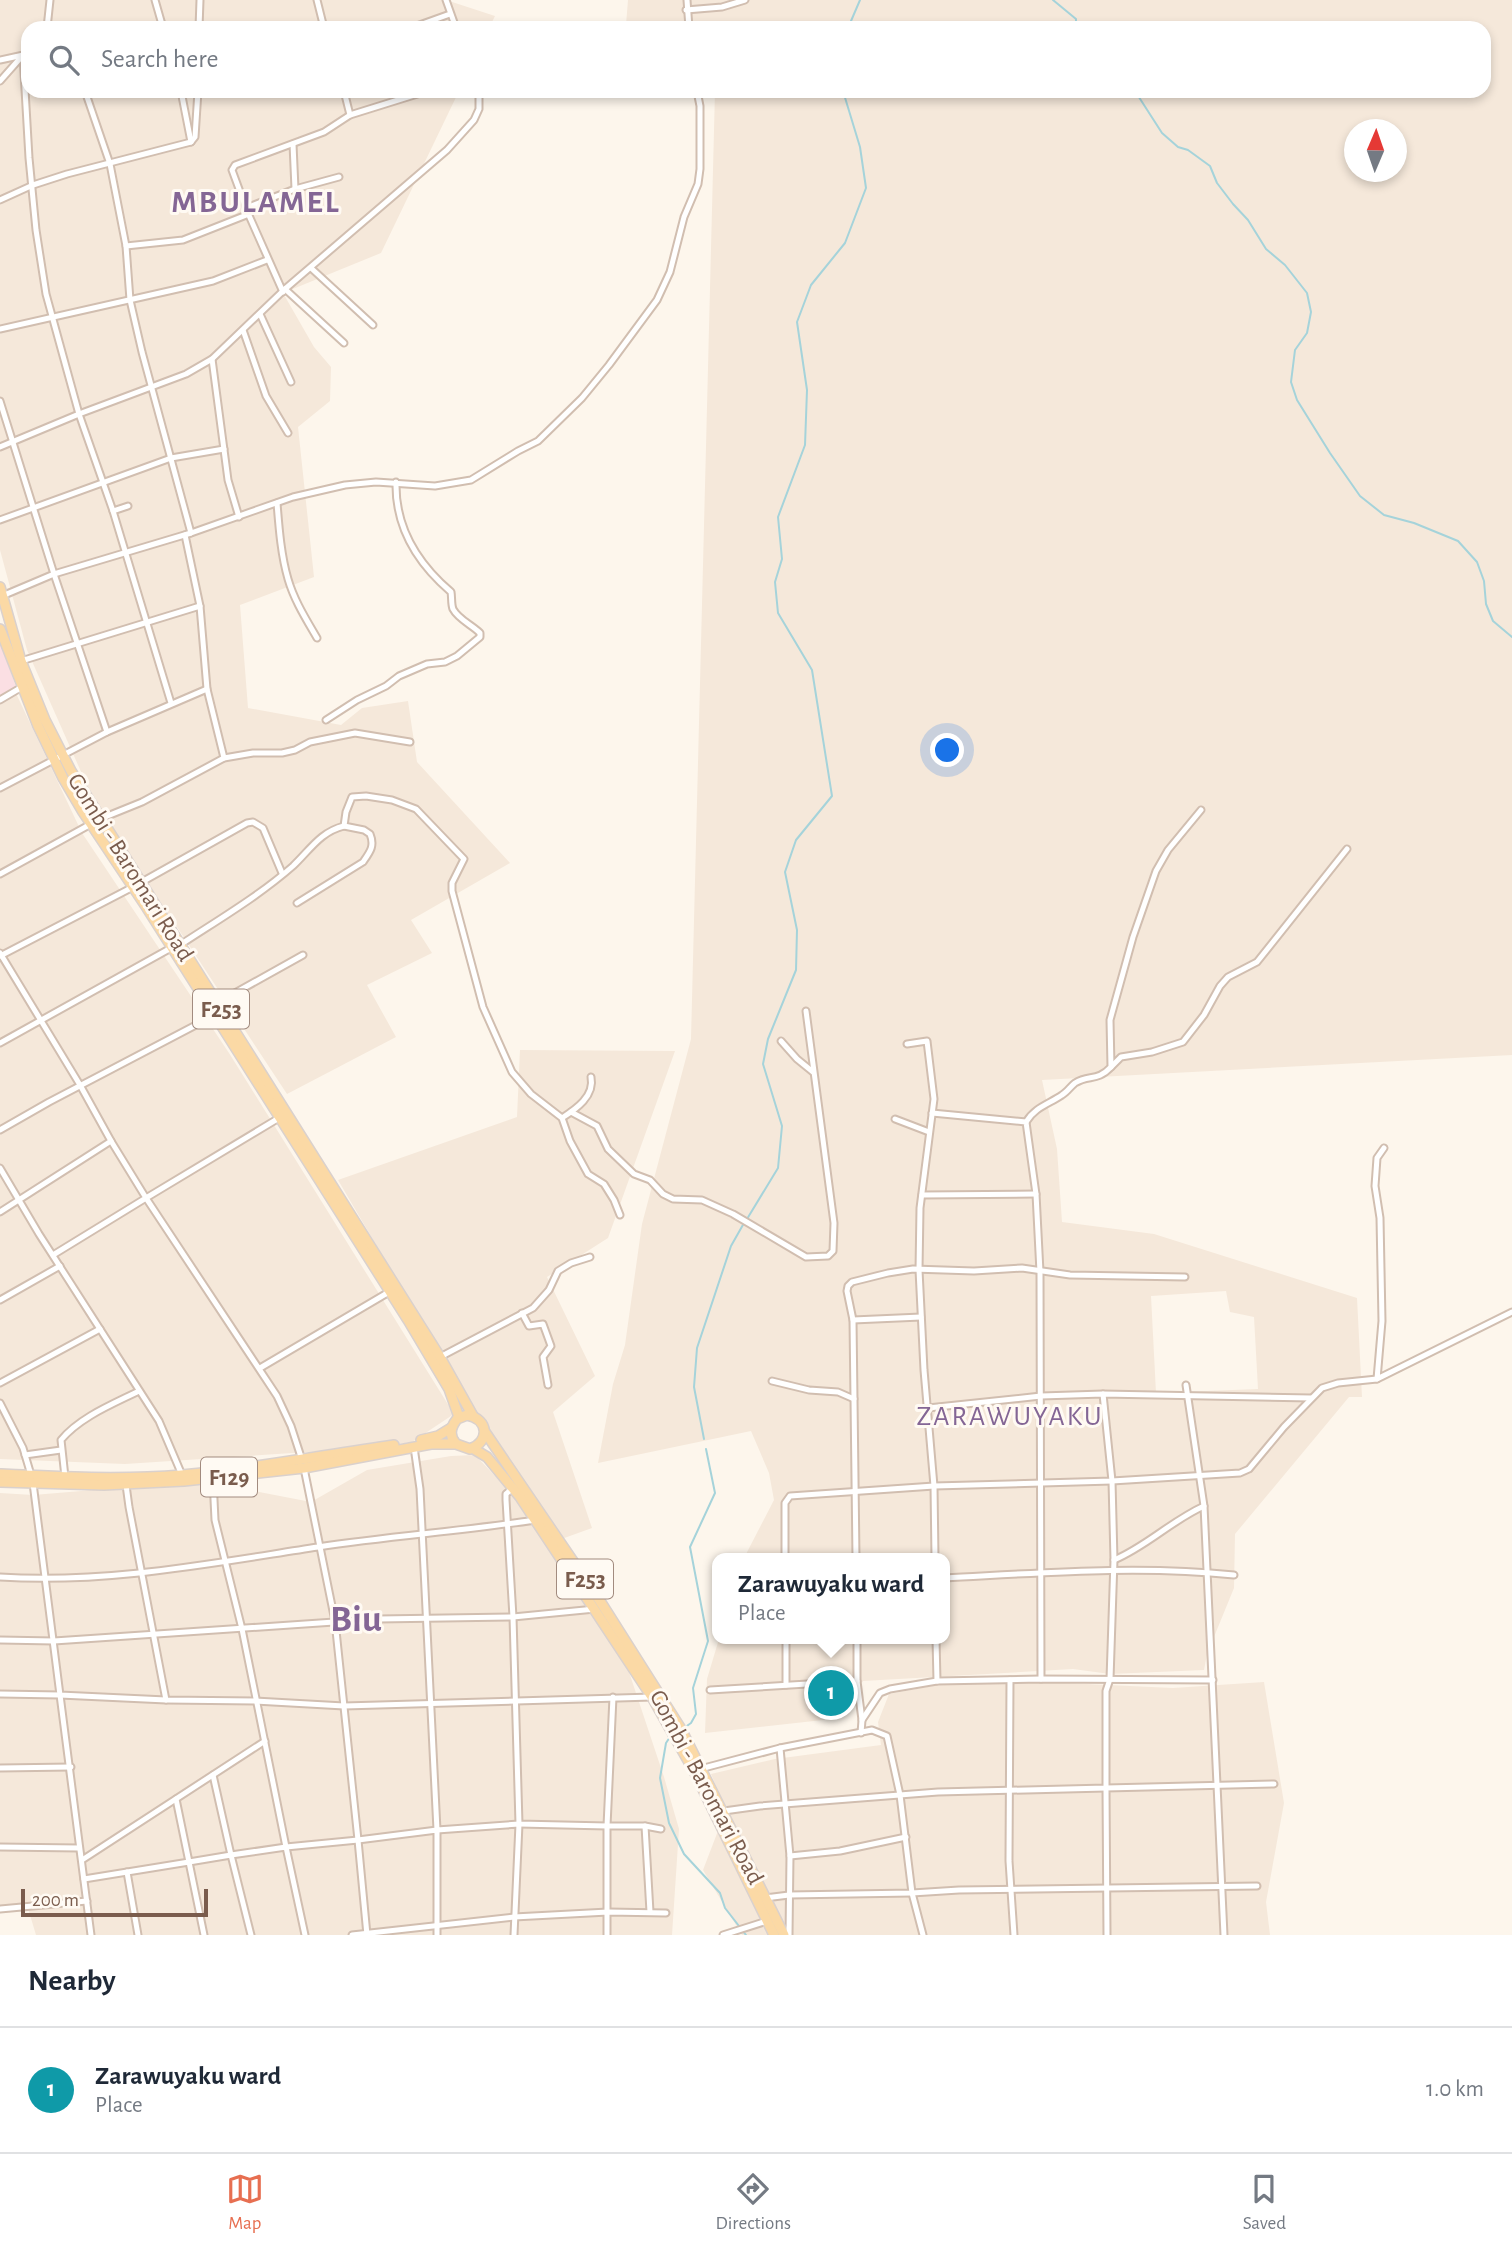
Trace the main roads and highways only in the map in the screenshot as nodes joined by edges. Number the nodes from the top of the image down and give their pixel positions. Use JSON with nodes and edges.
{"nodes":[{"id":1,"x":1,"y":592,"type":"edge"},
{"id":2,"x":1,"y":635,"type":"edge"},
{"id":3,"x":59,"y":757,"type":"junction"},
{"id":4,"x":176,"y":947,"type":"junction"},
{"id":5,"x":295,"y":1135,"type":"junction"},
{"id":6,"x":473,"y":1416,"type":"junction"},
{"id":7,"x":459,"y":1418,"type":"junction"},
{"id":8,"x":452,"y":1428,"type":"junction"},
{"id":9,"x":485,"y":1432,"type":"junction"},
{"id":10,"x":456,"y":1444,"type":"junction"},
{"id":11,"x":472,"y":1448,"type":"junction"},
{"id":12,"x":303,"y":1464,"type":"junction"},
{"id":13,"x":0,"y":1474,"type":"edge"},
{"id":14,"x":183,"y":1478,"type":"junction"},
{"id":15,"x":32,"y":1479,"type":"junction"},
{"id":16,"x":0,"y":1482,"type":"edge"},
{"id":17,"x":678,"y":1731,"type":"junction"},
{"id":18,"x":699,"y":1770,"type":"junction"},
{"id":19,"x":774,"y":1935,"type":"edge"},
{"id":20,"x":784,"y":1935,"type":"edge"}],
"edges":[{"from":1,"to":3,"type":"main road","name":"Gombi - Baromari Road","number":"F253"},
{"from":2,"to":3,"type":"main road","name":"Gombi - Baromari Road","number":"F253"},
{"from":3,"to":4,"type":"main road","name":"Gombi - Baromari Road","number":"F253"},
{"from":4,"to":5,"type":"main road","name":"Gombi - Baromari Road","number":"F253"},
{"from":4,"to":5,"type":"main road","name":"Gombi - Baromari Road","number":"F253"},
{"from":5,"to":6,"type":"main road","name":"Gombi - Baromari Road","number":"F253"},
{"from":5,"to":7,"type":"main road","name":"Gombi - Baromari Road","number":"F253"},
{"from":6,"to":7,"type":"main road"},
{"from":6,"to":9,"type":"main road","number":"F253"},
{"from":7,"to":8,"type":"main road"},
{"from":8,"to":10,"type":"main road"},
{"from":8,"to":12,"type":"main road","number":"F129"},
{"from":9,"to":11,"type":"main road"},
{"from":9,"to":17,"type":"main road","name":"Gombi - Baromari Road","number":"F253"},
{"from":10,"to":11,"type":"main road","number":"F253"},
{"from":10,"to":12,"type":"main road","number":"F129"},
{"from":11,"to":17,"type":"main road","name":"Gombi - Baromari Road","number":"F253"},
{"from":12,"to":14,"type":"main road","number":"F129"},
{"from":12,"to":14,"type":"main road","number":"F129"},
{"from":13,"to":15,"type":"main road","number":"F129"},
{"from":14,"to":15,"type":"main road","number":"F129"},
{"from":14,"to":15,"type":"main road","number":"F129"},
{"from":15,"to":16,"type":"main road","number":"F129"},
{"from":17,"to":18,"type":"main road","name":"Gombi - Baromari Road","number":"F253"},
{"from":18,"to":19,"type":"main road","name":"Gombi - Baromari Road","number":"F253"},
{"from":18,"to":20,"type":"main road","name":"Gombi - Baromari Road","number":"F253"}]}
